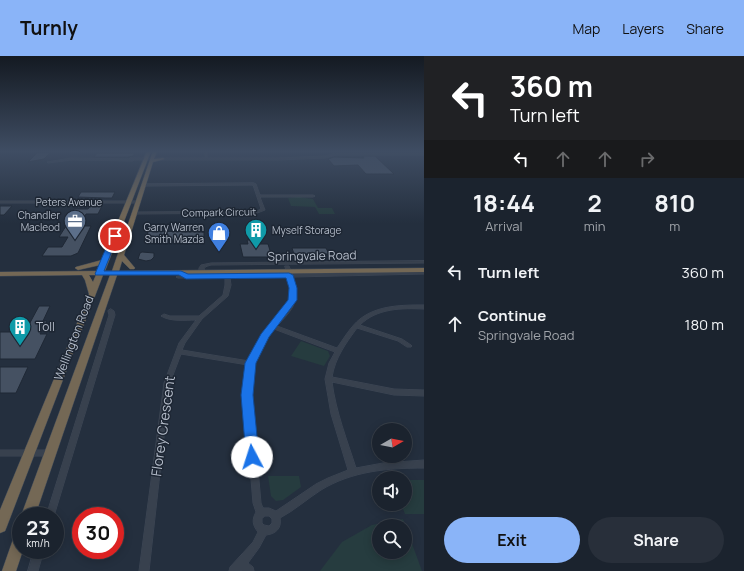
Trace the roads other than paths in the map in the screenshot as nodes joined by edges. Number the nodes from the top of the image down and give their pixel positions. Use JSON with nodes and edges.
{"nodes":[{"id":1,"x":140,"y":175,"type":"edge"},
{"id":2,"x":147,"y":175,"type":"edge"},
{"id":3,"x":144,"y":185,"type":"junction"},
{"id":4,"x":259,"y":196,"type":"junction"},
{"id":5,"x":313,"y":196,"type":"dead end"},
{"id":6,"x":0,"y":202,"type":"edge"},
{"id":7,"x":130,"y":202,"type":"junction"},
{"id":8,"x":138,"y":202,"type":"junction"},
{"id":9,"x":134,"y":213,"type":"junction"},
{"id":10,"x":120,"y":255,"type":"junction"},
{"id":11,"x":424,"y":262,"type":"edge"},
{"id":12,"x":424,"y":266,"type":"edge"},
{"id":13,"x":101,"y":268,"type":"junction"},
{"id":14,"x":0,"y":269,"type":"edge"},
{"id":15,"x":201,"y":270,"type":"junction"},
{"id":16,"x":424,"y":270,"type":"edge"},
{"id":17,"x":133,"y":271,"type":"junction"},
{"id":18,"x":288,"y":271,"type":"junction"},
{"id":19,"x":401,"y":272,"type":"junction"},
{"id":20,"x":0,"y":274,"type":"edge"},
{"id":21,"x":85,"y":274,"type":"junction"},
{"id":22,"x":114,"y":274,"type":"junction"},
{"id":23,"x":424,"y":274,"type":"edge"},
{"id":24,"x":182,"y":276,"type":"junction"},
{"id":25,"x":227,"y":276,"type":"junction"},
{"id":26,"x":92,"y":293,"type":"junction"},
{"id":27,"x":424,"y":306,"type":"edge"},
{"id":28,"x":111,"y":311,"type":"dead end"},
{"id":29,"x":164,"y":316,"type":"dead end"},
{"id":30,"x":200,"y":318,"type":"junction"},
{"id":31,"x":356,"y":326,"type":"junction"},
{"id":32,"x":273,"y":327,"type":"junction"},
{"id":33,"x":409,"y":346,"type":"dead end"},
{"id":34,"x":338,"y":351,"type":"junction"},
{"id":35,"x":179,"y":352,"type":"junction"},
{"id":36,"x":251,"y":363,"type":"junction"},
{"id":37,"x":328,"y":379,"type":"junction"},
{"id":38,"x":424,"y":393,"type":"edge"},
{"id":39,"x":0,"y":453,"type":"edge"},
{"id":40,"x":29,"y":453,"type":"junction"},
{"id":41,"x":50,"y":453,"type":"junction"},
{"id":42,"x":424,"y":464,"type":"edge"},
{"id":43,"x":353,"y":473,"type":"junction"},
{"id":44,"x":31,"y":507,"type":"edge"},
{"id":45,"x":53,"y":507,"type":"edge"},
{"id":46,"x":261,"y":513,"type":"junction"},
{"id":47,"x":275,"y":516,"type":"junction"},
{"id":48,"x":0,"y":526,"type":"edge"},
{"id":49,"x":264,"y":529,"type":"junction"},
{"id":50,"x":13,"y":559,"type":"edge"},
{"id":51,"x":36,"y":559,"type":"edge"},
{"id":52,"x":241,"y":562,"type":"junction"},
{"id":53,"x":9,"y":571,"type":"edge"},
{"id":54,"x":32,"y":571,"type":"edge"},
{"id":55,"x":144,"y":571,"type":"edge"},
{"id":56,"x":234,"y":571,"type":"edge"},
{"id":57,"x":249,"y":571,"type":"edge"}],
"edges":[{"from":1,"to":7,"type":"highway","name":"Wellington Road"},
{"from":2,"to":3,"type":"highway","name":"Wellington Road"},
{"from":3,"to":4,"type":"street","name":"Compark Circuit"},
{"from":3,"to":8,"type":"highway","name":"Wellington Road"},
{"from":4,"to":5,"type":"street"},
{"from":4,"to":9,"type":"street","name":"Compark Circuit"},
{"from":6,"to":7,"type":"street","name":"Peters Avenue"},
{"from":7,"to":8,"type":"street","name":"Peters Avenue"},
{"from":7,"to":13,"type":"highway","name":"Wellington Road"},
{"from":8,"to":9,"type":"highway","name":"Wellington Road"},
{"from":9,"to":10,"type":"highway","name":"Wellington Road"},
{"from":10,"to":17,"type":"highway"},
{"from":10,"to":22,"type":"highway","name":"Wellington Road"},
{"from":11,"to":15,"type":"street"},
{"from":12,"to":18,"type":"highway","name":"Springvale Road"},
{"from":13,"to":14,"type":"highway","name":"Springvale Road"},
{"from":13,"to":21,"type":"highway","name":"Springvale Road"},
{"from":13,"to":22,"type":"highway","name":"Springvale Road"},
{"from":13,"to":26,"type":"highway","name":"Wellington Road"},
{"from":15,"to":17,"type":"highway","name":"Springvale Road"},
{"from":15,"to":18,"type":"highway","name":"Springvale Road"},
{"from":15,"to":24,"type":"highway","name":"Springvale Road"},
{"from":16,"to":19,"type":"highway","name":"Springvale Road"},
{"from":17,"to":22,"type":"highway"},
{"from":17,"to":22,"type":"highway","name":"Springvale Road"},
{"from":17,"to":24,"type":"highway","name":"Springvale Road"},
{"from":18,"to":19,"type":"highway","name":"Springvale Road"},
{"from":18,"to":25,"type":"street"},
{"from":18,"to":32,"type":"street"},
{"from":19,"to":23,"type":"street"},
{"from":20,"to":21,"type":"highway","name":"Springvale Road"},
{"from":21,"to":26,"type":"highway"},
{"from":22,"to":41,"type":"highway","name":"Wellington Road"},
{"from":24,"to":25,"type":"street"},
{"from":25,"to":30,"type":"street","name":"Florey Crescent"},
{"from":26,"to":40,"type":"highway","name":"Wellington Road"},
{"from":27,"to":31,"type":"street"},
{"from":28,"to":45,"type":"street"},
{"from":29,"to":30,"type":"street"},
{"from":30,"to":35,"type":"street","name":"Florey Crescent"},
{"from":31,"to":33,"type":"street"},
{"from":31,"to":34,"type":"street"},
{"from":32,"to":34,"type":"street"},
{"from":32,"to":36,"type":"street"},
{"from":34,"to":37,"type":"street"},
{"from":35,"to":36,"type":"street"},
{"from":35,"to":55,"type":"street","name":"Florey Crescent"},
{"from":36,"to":46,"type":"street"},
{"from":37,"to":38,"type":"street"},
{"from":37,"to":43,"type":"street"},
{"from":39,"to":40,"type":"street"},
{"from":40,"to":41,"type":"street"},
{"from":40,"to":48,"type":"highway","name":"Wellington Road"},
{"from":41,"to":44,"type":"highway","name":"Wellington Road"},
{"from":42,"to":43,"type":"street"},
{"from":43,"to":47,"type":"street"},
{"from":46,"to":47,"type":"street"},
{"from":46,"to":49,"type":"street"},
{"from":47,"to":49,"type":"street"},
{"from":49,"to":52,"type":"street"},
{"from":50,"to":53,"type":"highway"},
{"from":51,"to":54,"type":"street"},
{"from":52,"to":56,"type":"street"},
{"from":52,"to":57,"type":"street"}]}
